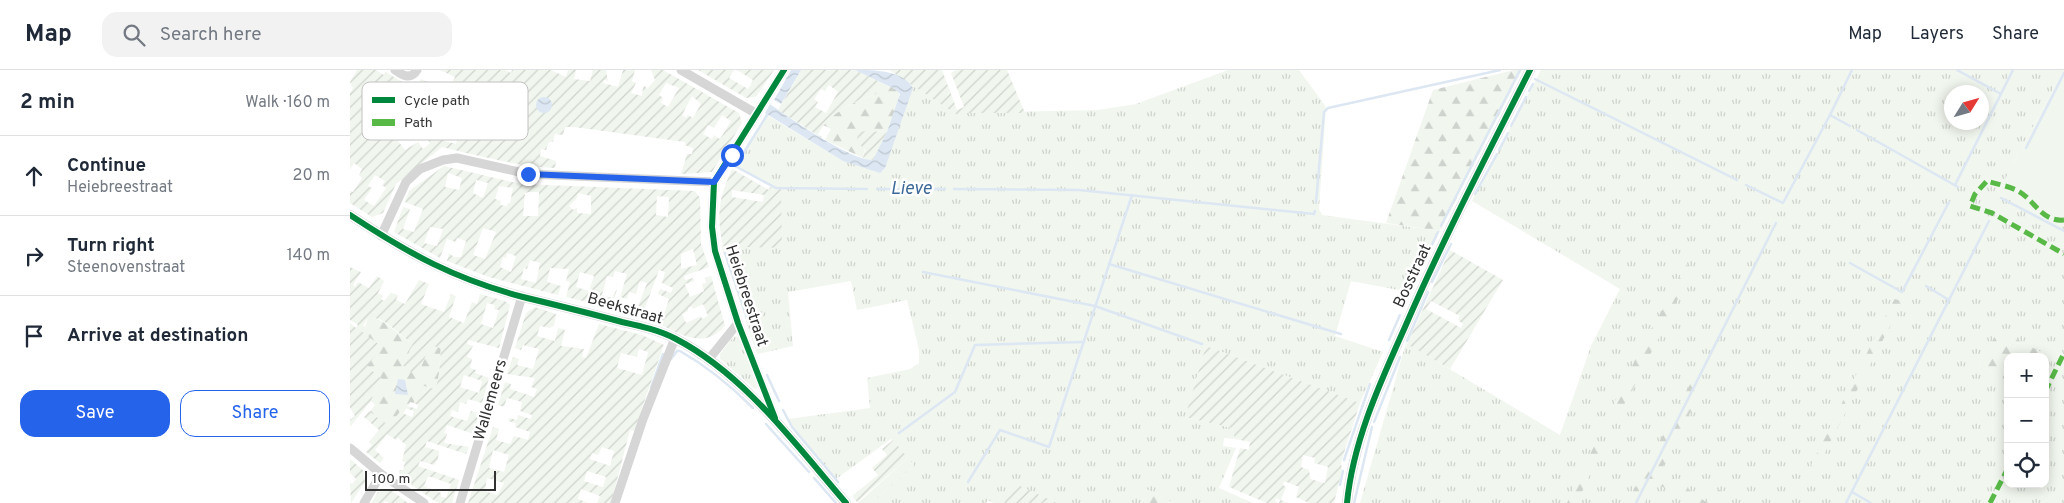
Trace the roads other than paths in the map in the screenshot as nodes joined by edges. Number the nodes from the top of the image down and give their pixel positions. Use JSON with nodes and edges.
{"nodes":[{"id":1,"x":395,"y":70,"type":"edge"},
{"id":2,"x":417,"y":70,"type":"edge"},
{"id":3,"x":681,"y":70,"type":"edge"},
{"id":4,"x":784,"y":70,"type":"edge"},
{"id":5,"x":1530,"y":70,"type":"edge"},
{"id":6,"x":757,"y":114,"type":"junction"},
{"id":7,"x":714,"y":182,"type":"junction"},
{"id":8,"x":350,"y":215,"type":"edge"},
{"id":9,"x":381,"y":236,"type":"junction"},
{"id":10,"x":522,"y":296,"type":"junction"},
{"id":11,"x":738,"y":323,"type":"junction"},
{"id":12,"x":675,"y":338,"type":"junction"},
{"id":13,"x":709,"y":359,"type":"junction"},
{"id":14,"x":777,"y":425,"type":"junction"},
{"id":15,"x":350,"y":448,"type":"edge"},
{"id":16,"x":381,"y":474,"type":"junction"},
{"id":17,"x":364,"y":503,"type":"edge"},
{"id":18,"x":424,"y":503,"type":"edge"},
{"id":19,"x":460,"y":503,"type":"edge"},
{"id":20,"x":615,"y":503,"type":"edge"},
{"id":21,"x":846,"y":503,"type":"edge"},
{"id":22,"x":1346,"y":503,"type":"edge"}],
"edges":[{"from":1,"to":2,"type":"street"},
{"from":3,"to":6,"type":"street"},
{"from":4,"to":6,"type":"street","name":"Heiebreestraat"},
{"from":5,"to":22,"type":"street","name":"Bosstraat"},
{"from":6,"to":7,"type":"street","name":"Heiebreestraat"},
{"from":7,"to":9,"type":"street"},
{"from":7,"to":11,"type":"street","name":"Heiebreestraat"},
{"from":8,"to":9,"type":"street","name":"Beekstraat"},
{"from":9,"to":10,"type":"street","name":"Beekstraat"},
{"from":10,"to":12,"type":"street","name":"Beekstraat"},
{"from":10,"to":19,"type":"street","name":"Wallemeers"},
{"from":11,"to":13,"type":"street","name":"Heiebreestraat"},
{"from":11,"to":14,"type":"street","name":"Heiebreestraat"},
{"from":12,"to":13,"type":"street","name":"Beekstraat"},
{"from":12,"to":20,"type":"street"},
{"from":13,"to":14,"type":"street","name":"Beekstraat"},
{"from":14,"to":21,"type":"street","name":"Beekstraat"},
{"from":15,"to":16,"type":"street"},
{"from":16,"to":17,"type":"street"},
{"from":16,"to":18,"type":"street"}]}
